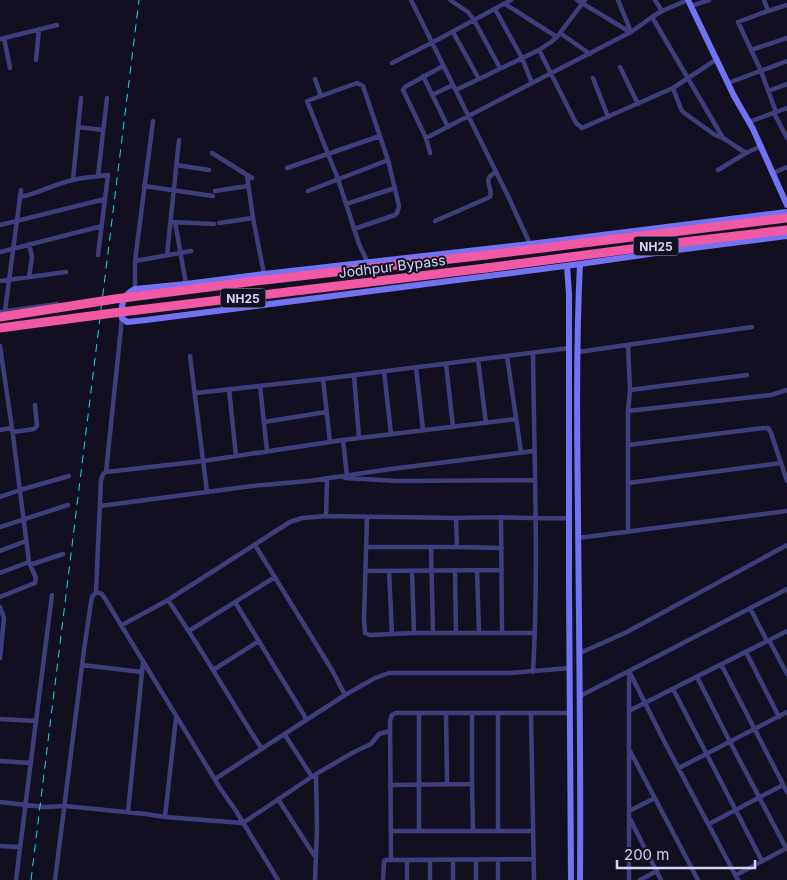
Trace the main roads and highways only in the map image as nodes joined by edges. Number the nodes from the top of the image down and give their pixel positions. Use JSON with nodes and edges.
{"nodes":[{"id":1,"x":787,"y":218,"type":"edge"},
{"id":2,"x":787,"y":230,"type":"edge"},
{"id":3,"x":2,"y":313,"type":"edge"},
{"id":4,"x":0,"y":328,"type":"edge"}],
"edges":[{"from":1,"to":3,"type":"highway","bridge":true},
{"from":2,"to":4,"type":"highway","name":"Jodhpur Bypass","number":"NH25","bridge":true}]}
